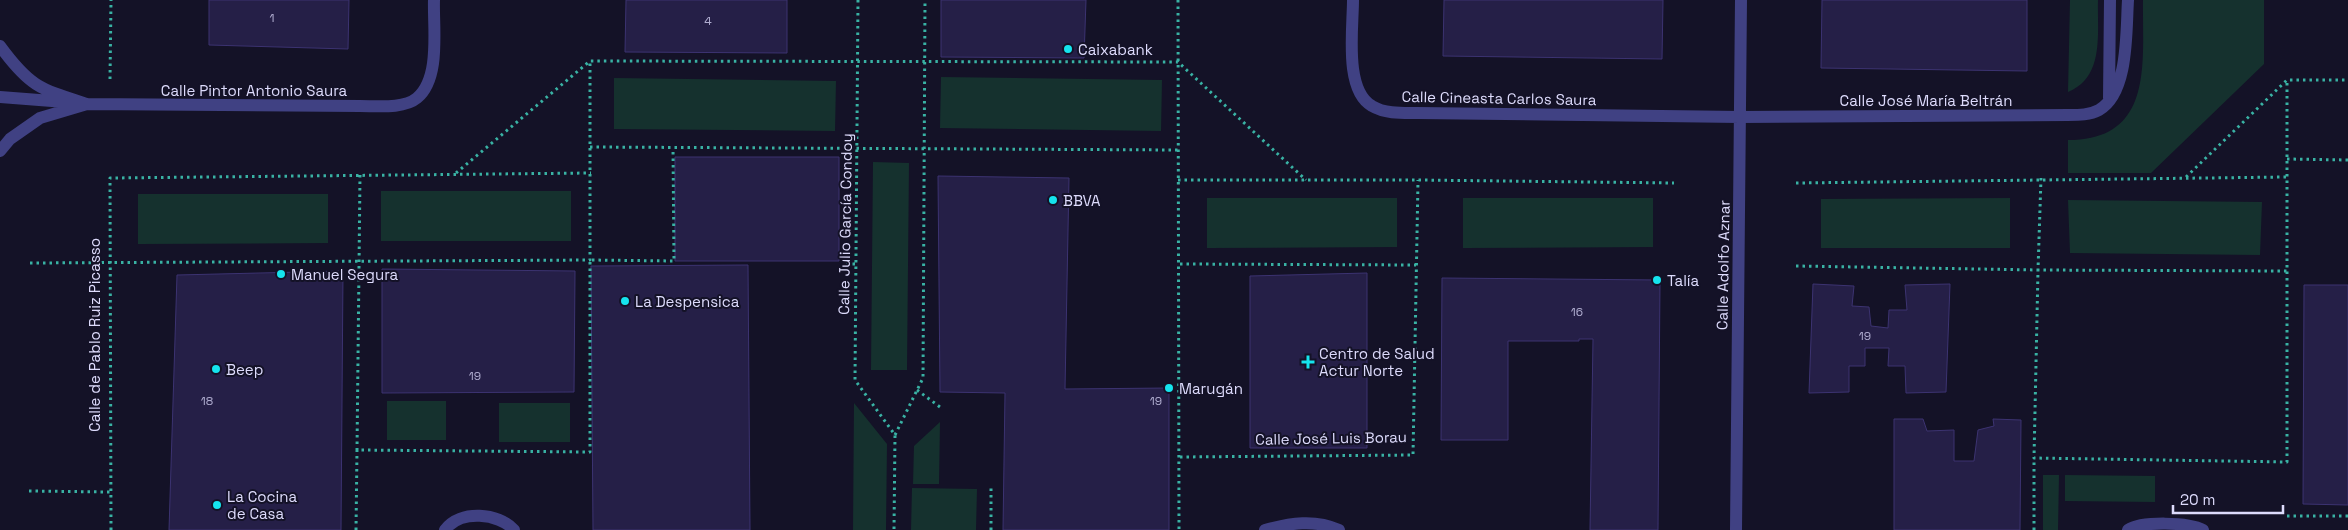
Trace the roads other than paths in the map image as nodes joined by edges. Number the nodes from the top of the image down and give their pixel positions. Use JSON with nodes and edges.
{"nodes":[{"id":1,"x":434,"y":0,"type":"edge"},
{"id":2,"x":1354,"y":0,"type":"edge"},
{"id":3,"x":1741,"y":0,"type":"edge"},
{"id":4,"x":2110,"y":0,"type":"edge"},
{"id":5,"x":2128,"y":0,"type":"edge"},
{"id":6,"x":0,"y":46,"type":"edge"},
{"id":7,"x":0,"y":97,"type":"edge"},
{"id":8,"x":2109,"y":100,"type":"junction"},
{"id":9,"x":87,"y":104,"type":"junction"},
{"id":10,"x":1740,"y":117,"type":"junction"},
{"id":11,"x":0,"y":151,"type":"edge"},
{"id":12,"x":445,"y":530,"type":"edge"},
{"id":13,"x":514,"y":530,"type":"edge"},
{"id":14,"x":1265,"y":530,"type":"edge"},
{"id":15,"x":1339,"y":530,"type":"edge"},
{"id":16,"x":1736,"y":530,"type":"edge"},
{"id":17,"x":2128,"y":530,"type":"edge"},
{"id":18,"x":2203,"y":530,"type":"edge"}],
"edges":[{"from":1,"to":9,"type":"street","name":"Calle Pintor Antonio Saura"},
{"from":2,"to":10,"type":"street","name":"Calle Cineasta Carlos Saura"},
{"from":3,"to":10,"type":"street","name":"Calle Adolfo Aznar"},
{"from":4,"to":8,"type":"street"},
{"from":5,"to":8,"type":"street","name":"Calle José María Beltrán"},
{"from":6,"to":9,"type":"street"},
{"from":7,"to":9,"type":"street"},
{"from":8,"to":10,"type":"street","name":"Calle José María Beltrán"},
{"from":9,"to":11,"type":"street","name":"Calle Pintor Antonio Saura"},
{"from":10,"to":16,"type":"street","name":"Calle Adolfo Aznar"},
{"from":12,"to":13,"type":"street"},
{"from":14,"to":15,"type":"street"},
{"from":17,"to":18,"type":"street"}]}
